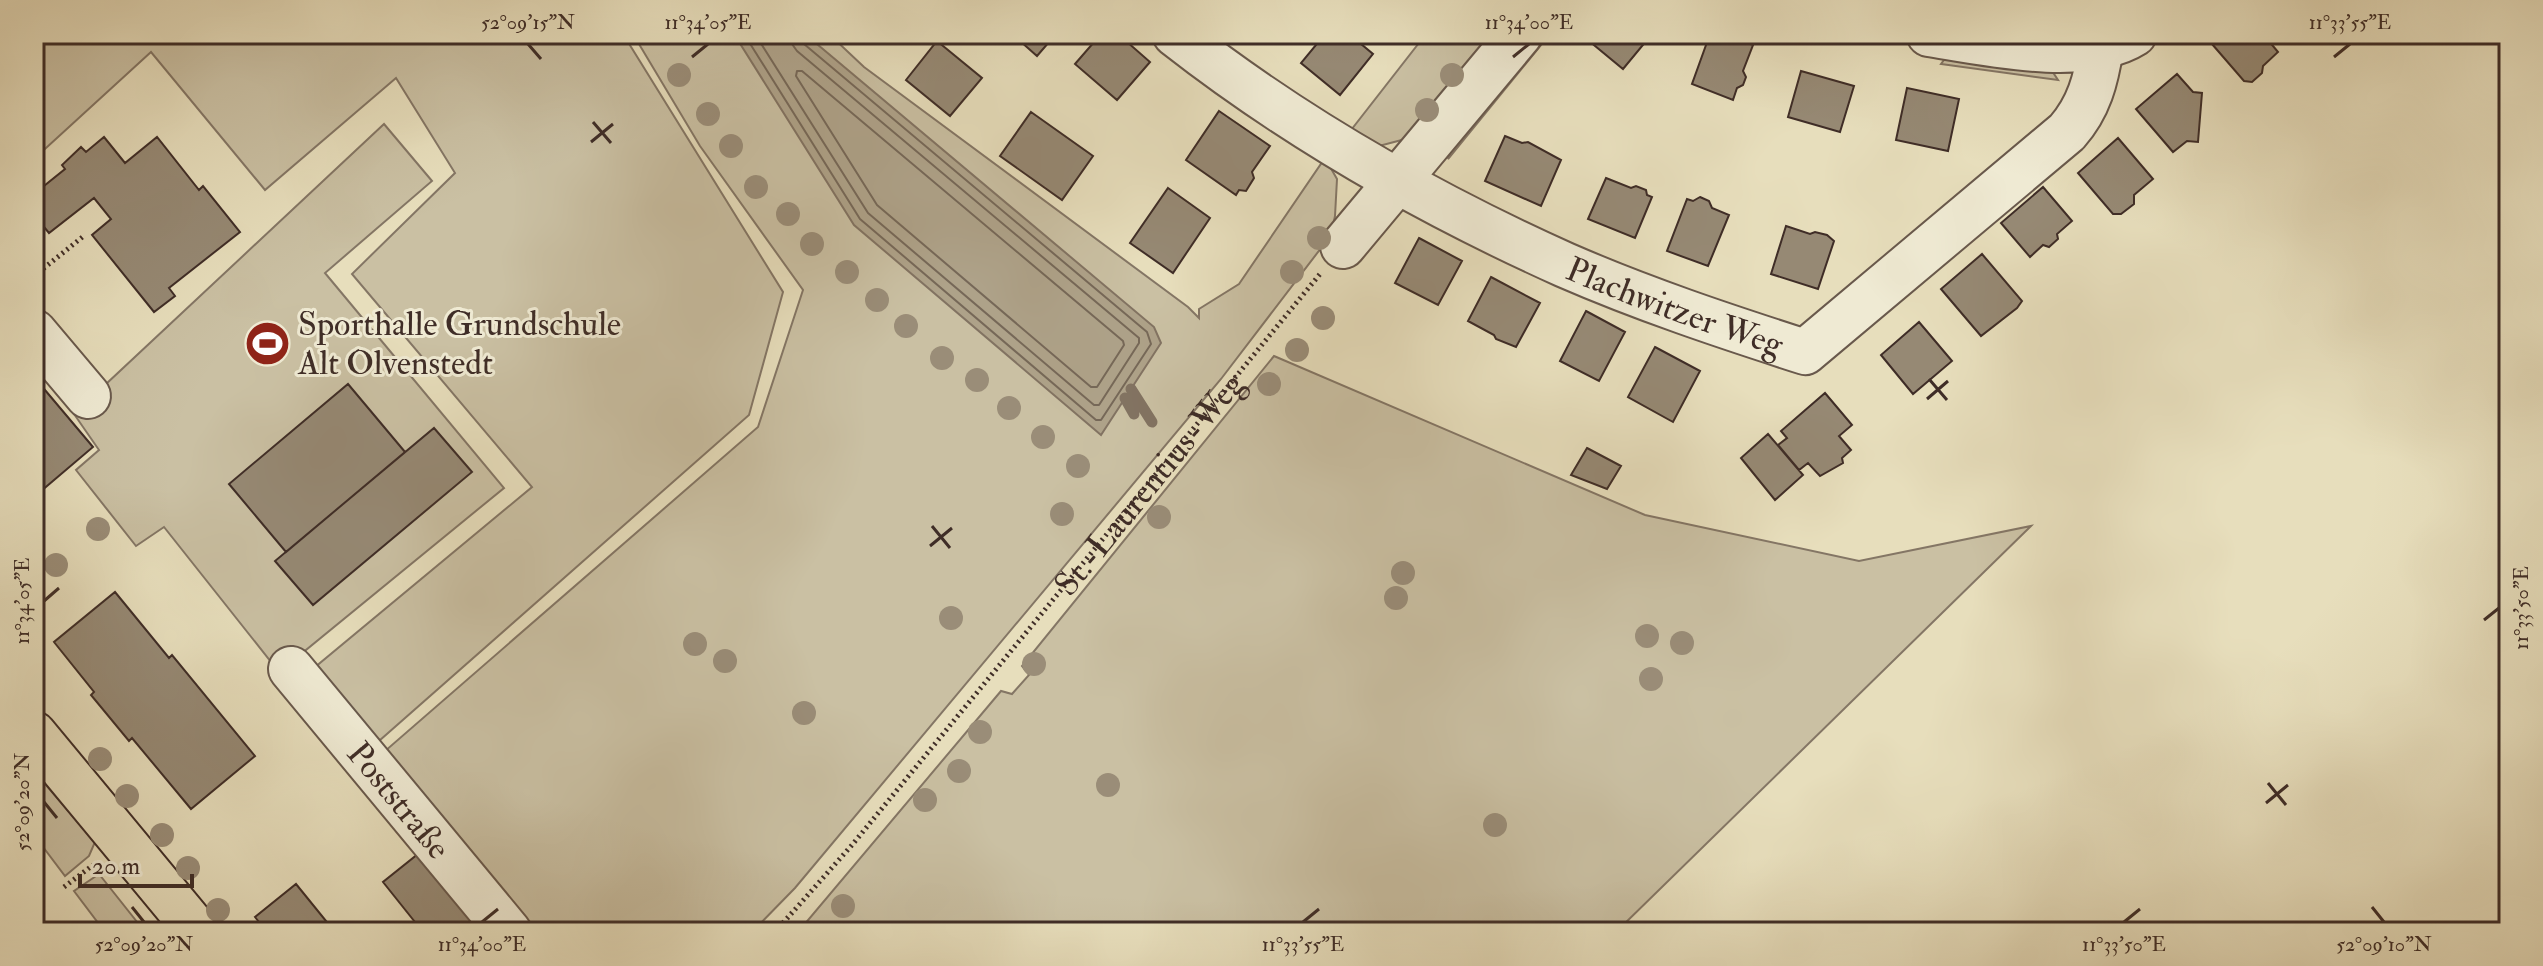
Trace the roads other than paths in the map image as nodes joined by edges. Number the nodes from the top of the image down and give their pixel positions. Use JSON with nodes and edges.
{"nodes":[{"id":1,"x":1175,"y":34,"type":"edge"},
{"id":2,"x":1520,"y":34,"type":"edge"},
{"id":3,"x":1929,"y":34,"type":"edge"},
{"id":4,"x":2118,"y":41,"type":"edge"},
{"id":5,"x":1398,"y":183,"type":"junction"},
{"id":6,"x":1343,"y":246,"type":"road end"},
{"id":7,"x":34,"y":332,"type":"edge"},
{"id":8,"x":88,"y":396,"type":"dead end"},
{"id":9,"x":291,"y":669,"type":"dead end"},
{"id":10,"x":34,"y":734,"type":"edge"},
{"id":11,"x":198,"y":932,"type":"edge"},
{"id":12,"x":509,"y":932,"type":"edge"}],
"edges":[{"from":1,"to":5,"type":"street","name":"Plachwitzer Weg"},
{"from":2,"to":5,"type":"street"},
{"from":3,"to":4,"type":"street"},
{"from":4,"to":5,"type":"street","name":"Plachwitzer Weg"},
{"from":5,"to":6,"type":"street"},
{"from":7,"to":8,"type":"street"},
{"from":9,"to":12,"type":"street","name":"Poststraße"},
{"from":10,"to":11,"type":"main road"}]}
